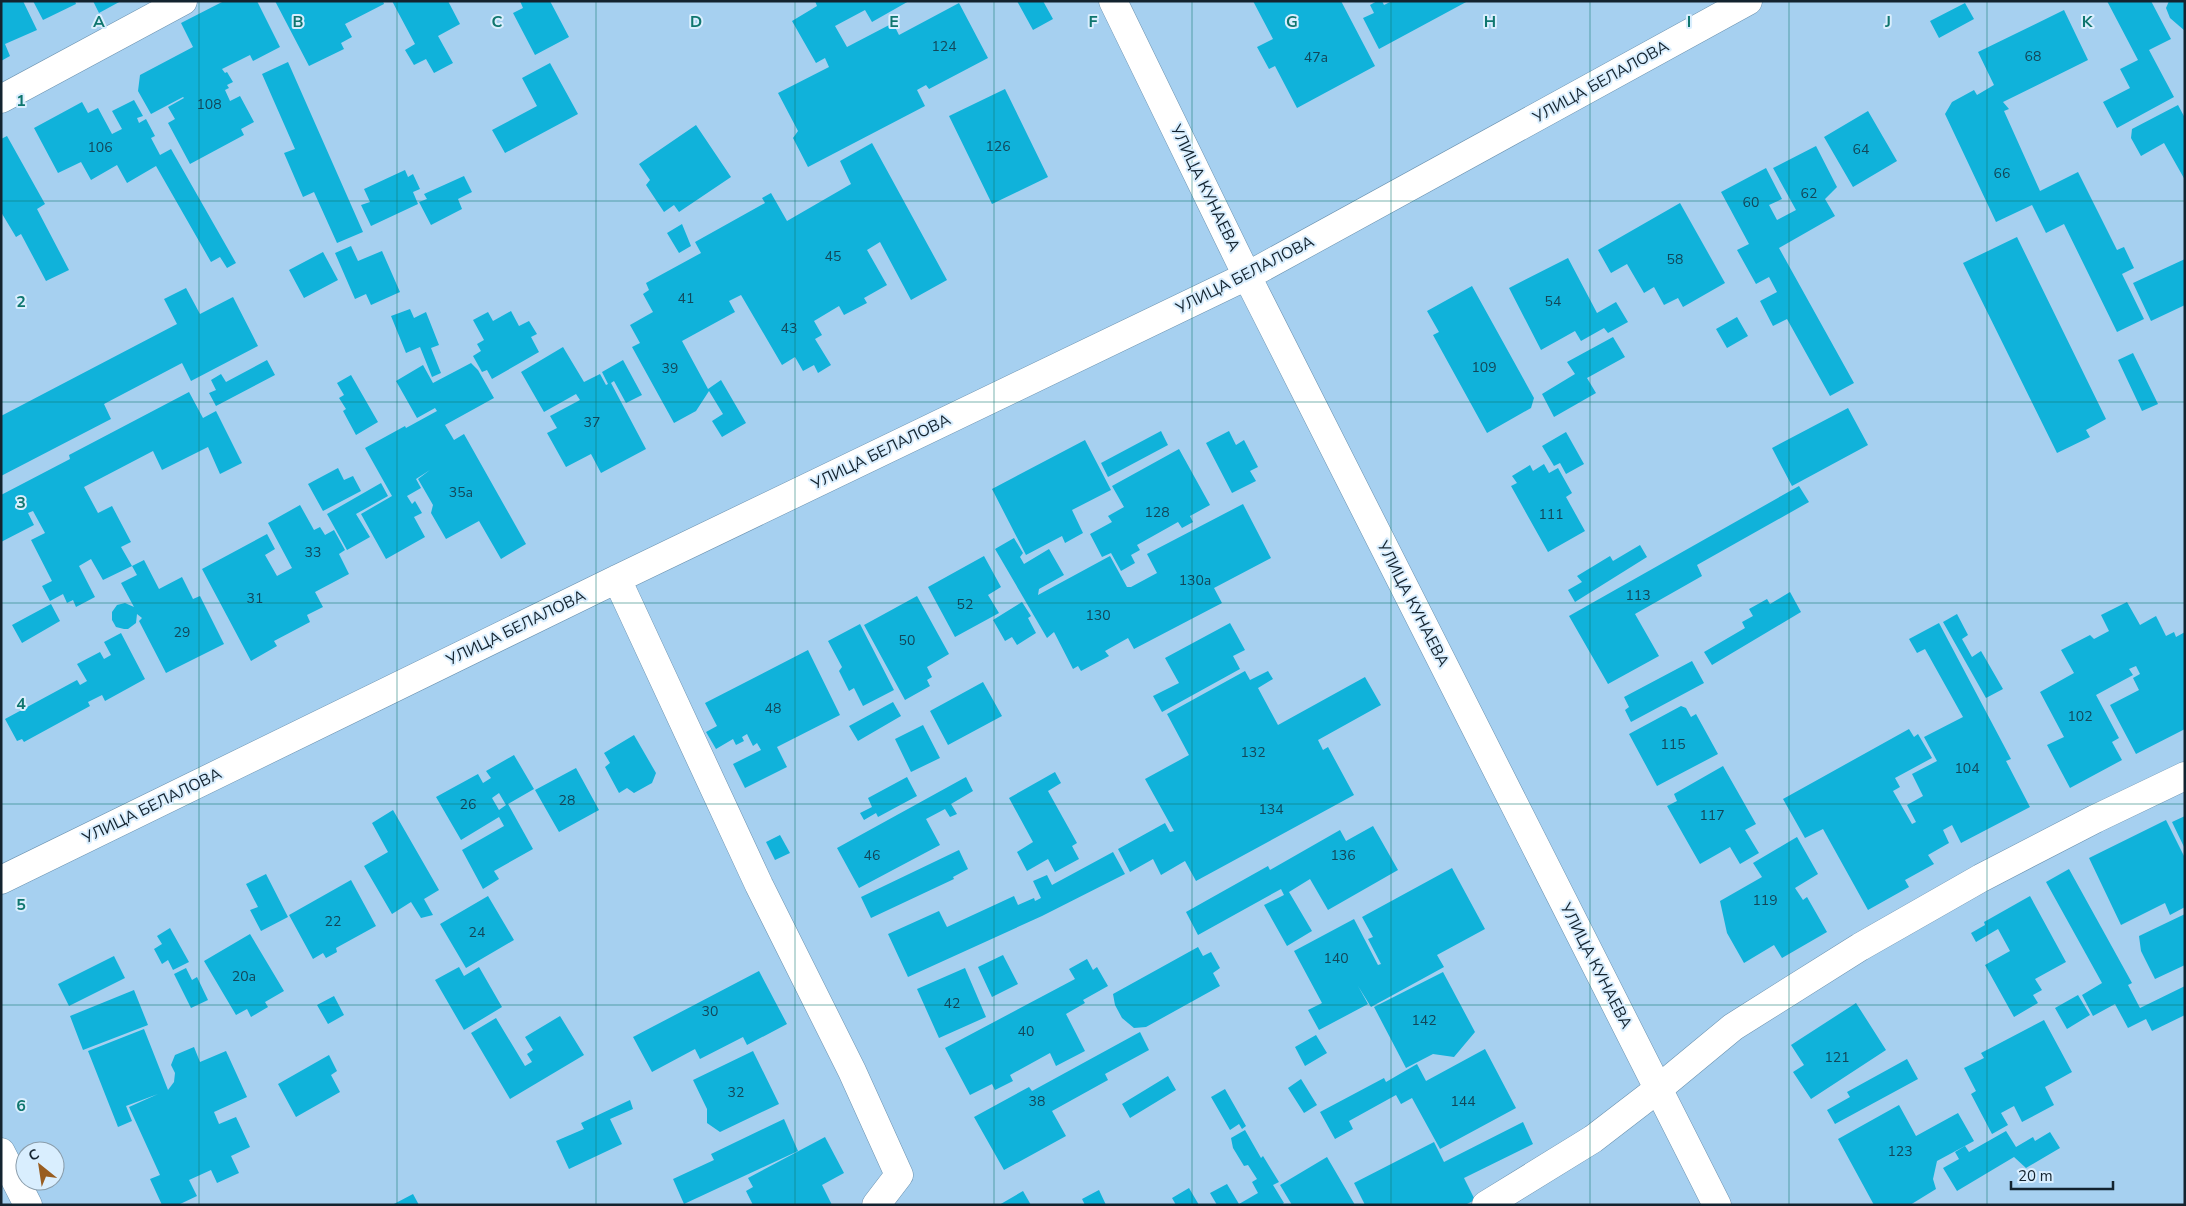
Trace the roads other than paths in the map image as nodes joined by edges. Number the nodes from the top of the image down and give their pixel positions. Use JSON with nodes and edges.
{"nodes":[{"id":1,"x":183,"y":1,"type":"edge"},
{"id":2,"x":1114,"y":1,"type":"edge"},
{"id":3,"x":1748,"y":1,"type":"edge"},
{"id":4,"x":1,"y":99,"type":"edge"},
{"id":5,"x":1248,"y":276,"type":"junction"},
{"id":6,"x":617,"y":579,"type":"junction"},
{"id":7,"x":2185,"y":776,"type":"edge"},
{"id":8,"x":1,"y":880,"type":"edge"},
{"id":9,"x":1658,"y":1089,"type":"junction"},
{"id":10,"x":1,"y":1152,"type":"edge"},
{"id":11,"x":28,"y":1205,"type":"edge"},
{"id":12,"x":876,"y":1205,"type":"edge"},
{"id":13,"x":1486,"y":1205,"type":"edge"},
{"id":14,"x":1718,"y":1205,"type":"edge"}],
"edges":[{"from":1,"to":4,"type":"street"},
{"from":2,"to":5,"type":"street","name":"УЛИЦА КУНАЕВА"},
{"from":3,"to":5,"type":"street","name":"УЛИЦА БЕЛАЛОВА"},
{"from":5,"to":6,"type":"street","name":"УЛИЦА БЕЛАЛОВА"},
{"from":5,"to":9,"type":"street","name":"УЛИЦА КУНАЕВА"},
{"from":6,"to":8,"type":"street","name":"УЛИЦА БЕЛАЛОВА"},
{"from":6,"to":12,"type":"street"},
{"from":7,"to":9,"type":"street"},
{"from":9,"to":13,"type":"street"},
{"from":9,"to":14,"type":"street","name":"УЛИЦА КУНАЕВА"},
{"from":10,"to":11,"type":"street"}]}
